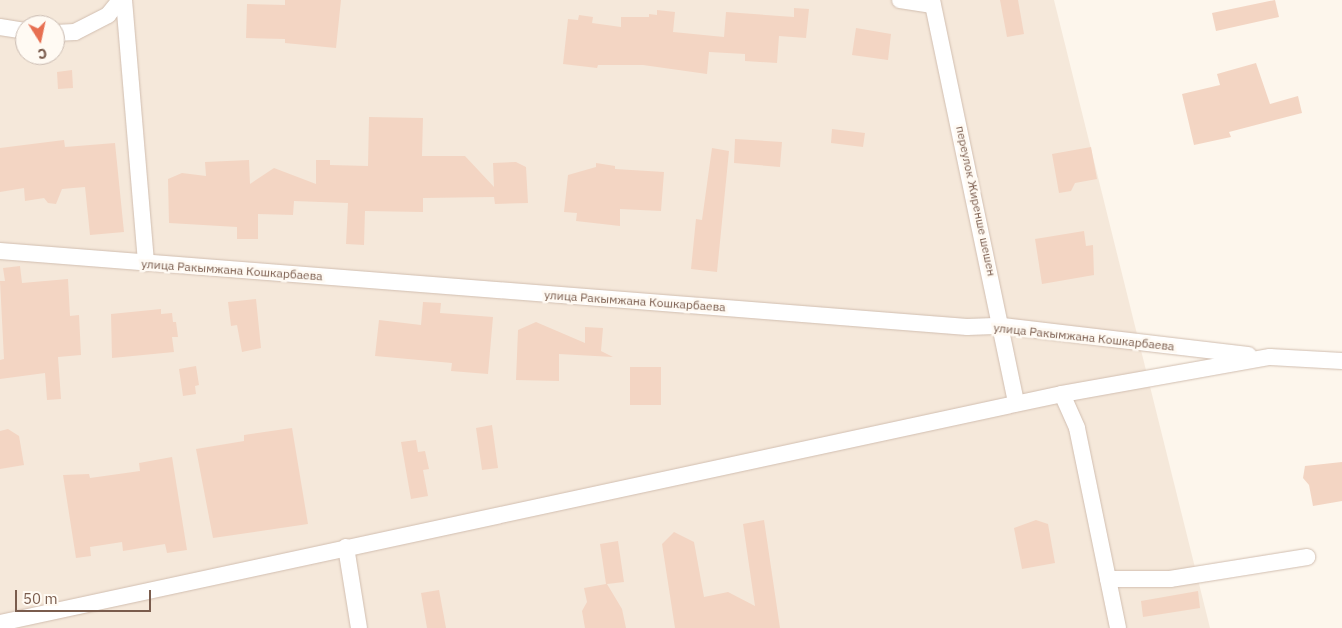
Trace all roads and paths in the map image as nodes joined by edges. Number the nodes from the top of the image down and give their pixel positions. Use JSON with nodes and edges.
{"nodes":[{"id":1,"x":120,"y":0,"type":"edge"},
{"id":2,"x":124,"y":0,"type":"edge"},
{"id":3,"x":900,"y":0,"type":"edge"},
{"id":4,"x":933,"y":2,"type":"edge"},
{"id":5,"x":0,"y":27,"type":"edge"},
{"id":6,"x":15,"y":29,"type":"edge"},
{"id":7,"x":65,"y":32,"type":"edge"},
{"id":8,"x":0,"y":251,"type":"edge"},
{"id":9,"x":146,"y":263,"type":"junction"},
{"id":10,"x":1002,"y":326,"type":"junction"},
{"id":11,"x":1270,"y":357,"type":"junction"},
{"id":12,"x":1342,"y":361,"type":"edge"},
{"id":13,"x":1062,"y":394,"type":"junction"},
{"id":14,"x":1016,"y":403,"type":"junction"},
{"id":15,"x":346,"y":547,"type":"junction"},
{"id":16,"x":1307,"y":556,"type":"dead end"},
{"id":17,"x":1108,"y":579,"type":"junction"},
{"id":18,"x":0,"y":623,"type":"edge"},
{"id":19,"x":359,"y":628,"type":"edge"},
{"id":20,"x":1118,"y":628,"type":"edge"}],
"edges":[{"from":1,"to":7,"type":"street"},
{"from":2,"to":9,"type":"street"},
{"from":3,"to":4,"type":"street"},
{"from":4,"to":10,"type":"street","name":"переулок Жиренше шешен"},
{"from":5,"to":6,"type":"street"},
{"from":8,"to":9,"type":"street","name":"улица Ракымжана Кошкарбаева"},
{"from":9,"to":10,"type":"street","name":"улица Ракымжана Кошкарбаева"},
{"from":10,"to":11,"type":"street","name":"улица Ракымжана Кошкарбаева"},
{"from":10,"to":14,"type":"street","name":"переулок Жиренше шешен"},
{"from":11,"to":12,"type":"street"},
{"from":11,"to":13,"type":"street"},
{"from":13,"to":14,"type":"street"},
{"from":13,"to":17,"type":"street"},
{"from":14,"to":15,"type":"street"},
{"from":15,"to":18,"type":"street"},
{"from":15,"to":19,"type":"street"},
{"from":16,"to":17,"type":"street"},
{"from":17,"to":20,"type":"street"}]}
